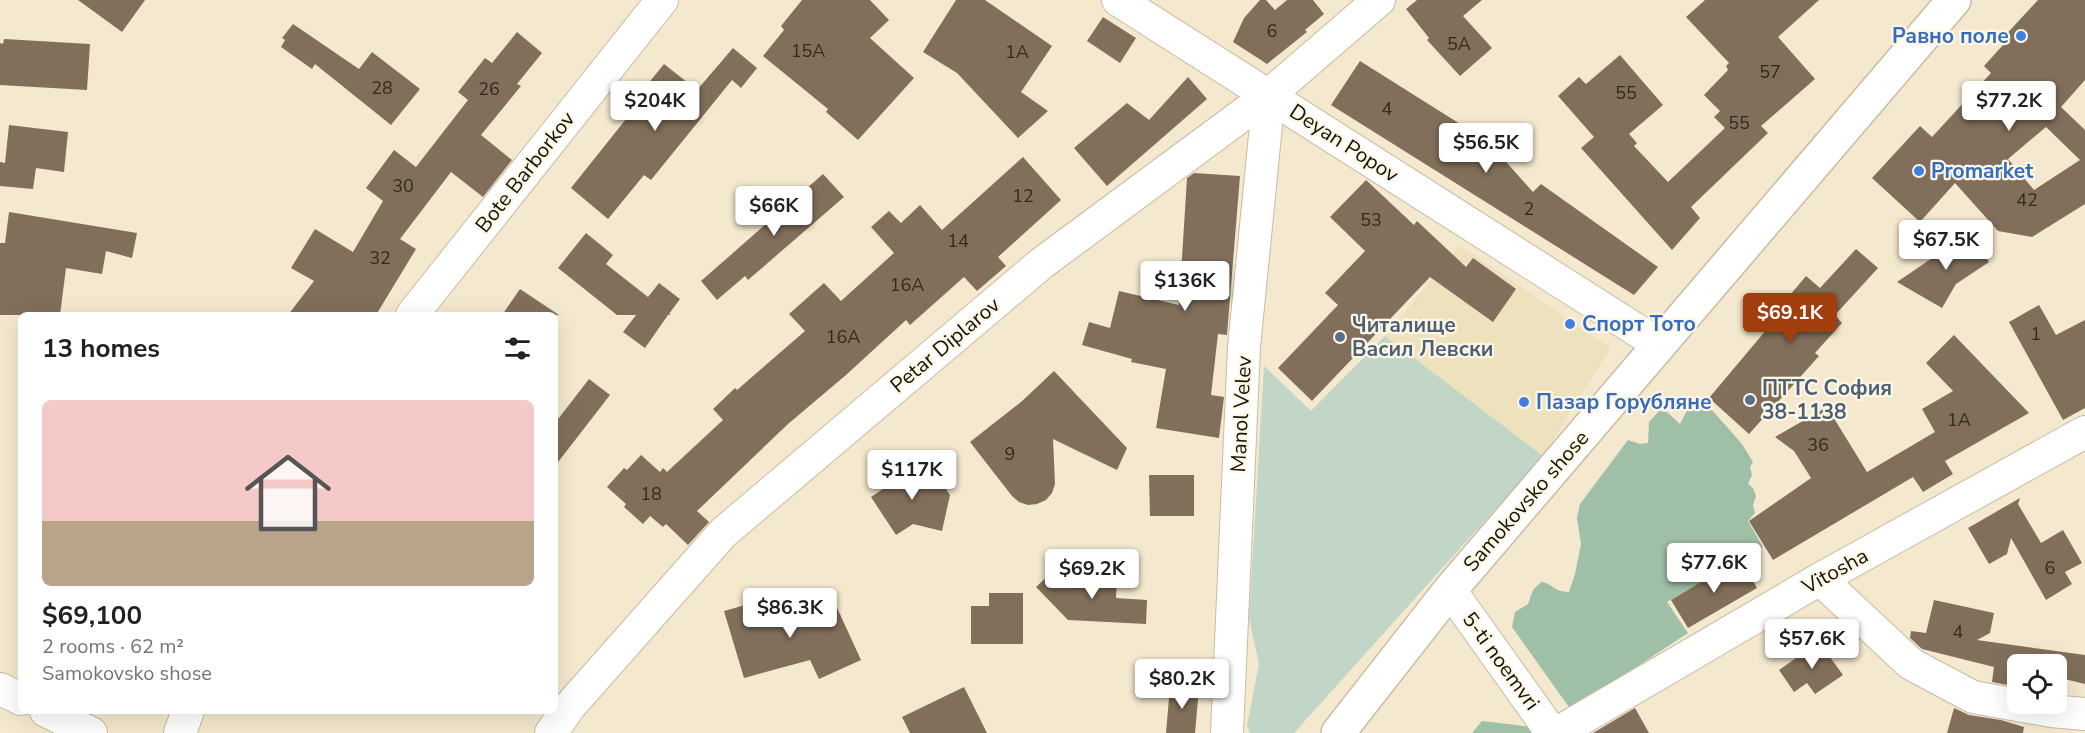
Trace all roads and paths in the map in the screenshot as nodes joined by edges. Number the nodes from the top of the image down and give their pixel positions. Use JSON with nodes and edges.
{"nodes":[{"id":1,"x":662,"y":0,"type":"edge"},
{"id":2,"x":1118,"y":0,"type":"edge"},
{"id":3,"x":1379,"y":0,"type":"edge"},
{"id":4,"x":1954,"y":0,"type":"edge"},
{"id":5,"x":1269,"y":95,"type":"junction"},
{"id":6,"x":414,"y":312,"type":"edge"},
{"id":7,"x":1660,"y":345,"type":"junction"},
{"id":8,"x":2085,"y":432,"type":"edge"},
{"id":9,"x":1820,"y":579,"type":"junction"},
{"id":10,"x":1450,"y":590,"type":"junction"},
{"id":11,"x":0,"y":689,"type":"edge"},
{"id":12,"x":18,"y":698,"type":"edge"},
{"id":13,"x":52,"y":714,"type":"edge"},
{"id":14,"x":187,"y":714,"type":"edge"},
{"id":15,"x":2085,"y":714,"type":"edge"},
{"id":16,"x":91,"y":733,"type":"edge"},
{"id":17,"x":180,"y":733,"type":"edge"},
{"id":18,"x":551,"y":733,"type":"edge"},
{"id":19,"x":1227,"y":733,"type":"edge"},
{"id":20,"x":1338,"y":733,"type":"edge"},
{"id":21,"x":1552,"y":733,"type":"edge"},
{"id":22,"x":1557,"y":733,"type":"edge"}],
"edges":[{"from":1,"to":6,"type":"street","name":"Bote Barborkov"},
{"from":2,"to":5,"type":"street","name":"Deyan Popov"},
{"from":3,"to":5,"type":"street","name":"Petar Diplarov"},
{"from":4,"to":7,"type":"main road","name":"Samokovsko shose"},
{"from":5,"to":7,"type":"street","name":"Deyan Popov"},
{"from":5,"to":18,"type":"street","name":"Petar Diplarov"},
{"from":5,"to":19,"type":"street","name":"Manol Velev"},
{"from":7,"to":10,"type":"main road","name":"Samokovsko shose"},
{"from":8,"to":9,"type":"street","name":"Vitosha"},
{"from":9,"to":15,"type":"street"},
{"from":9,"to":22,"type":"street","name":"Vitosha"},
{"from":10,"to":20,"type":"main road","name":"Samokovsko shose"},
{"from":10,"to":21,"type":"street","name":"5-ti noemvri"},
{"from":11,"to":12,"type":"street"},
{"from":13,"to":16,"type":"street"},
{"from":14,"to":17,"type":"street"}]}
